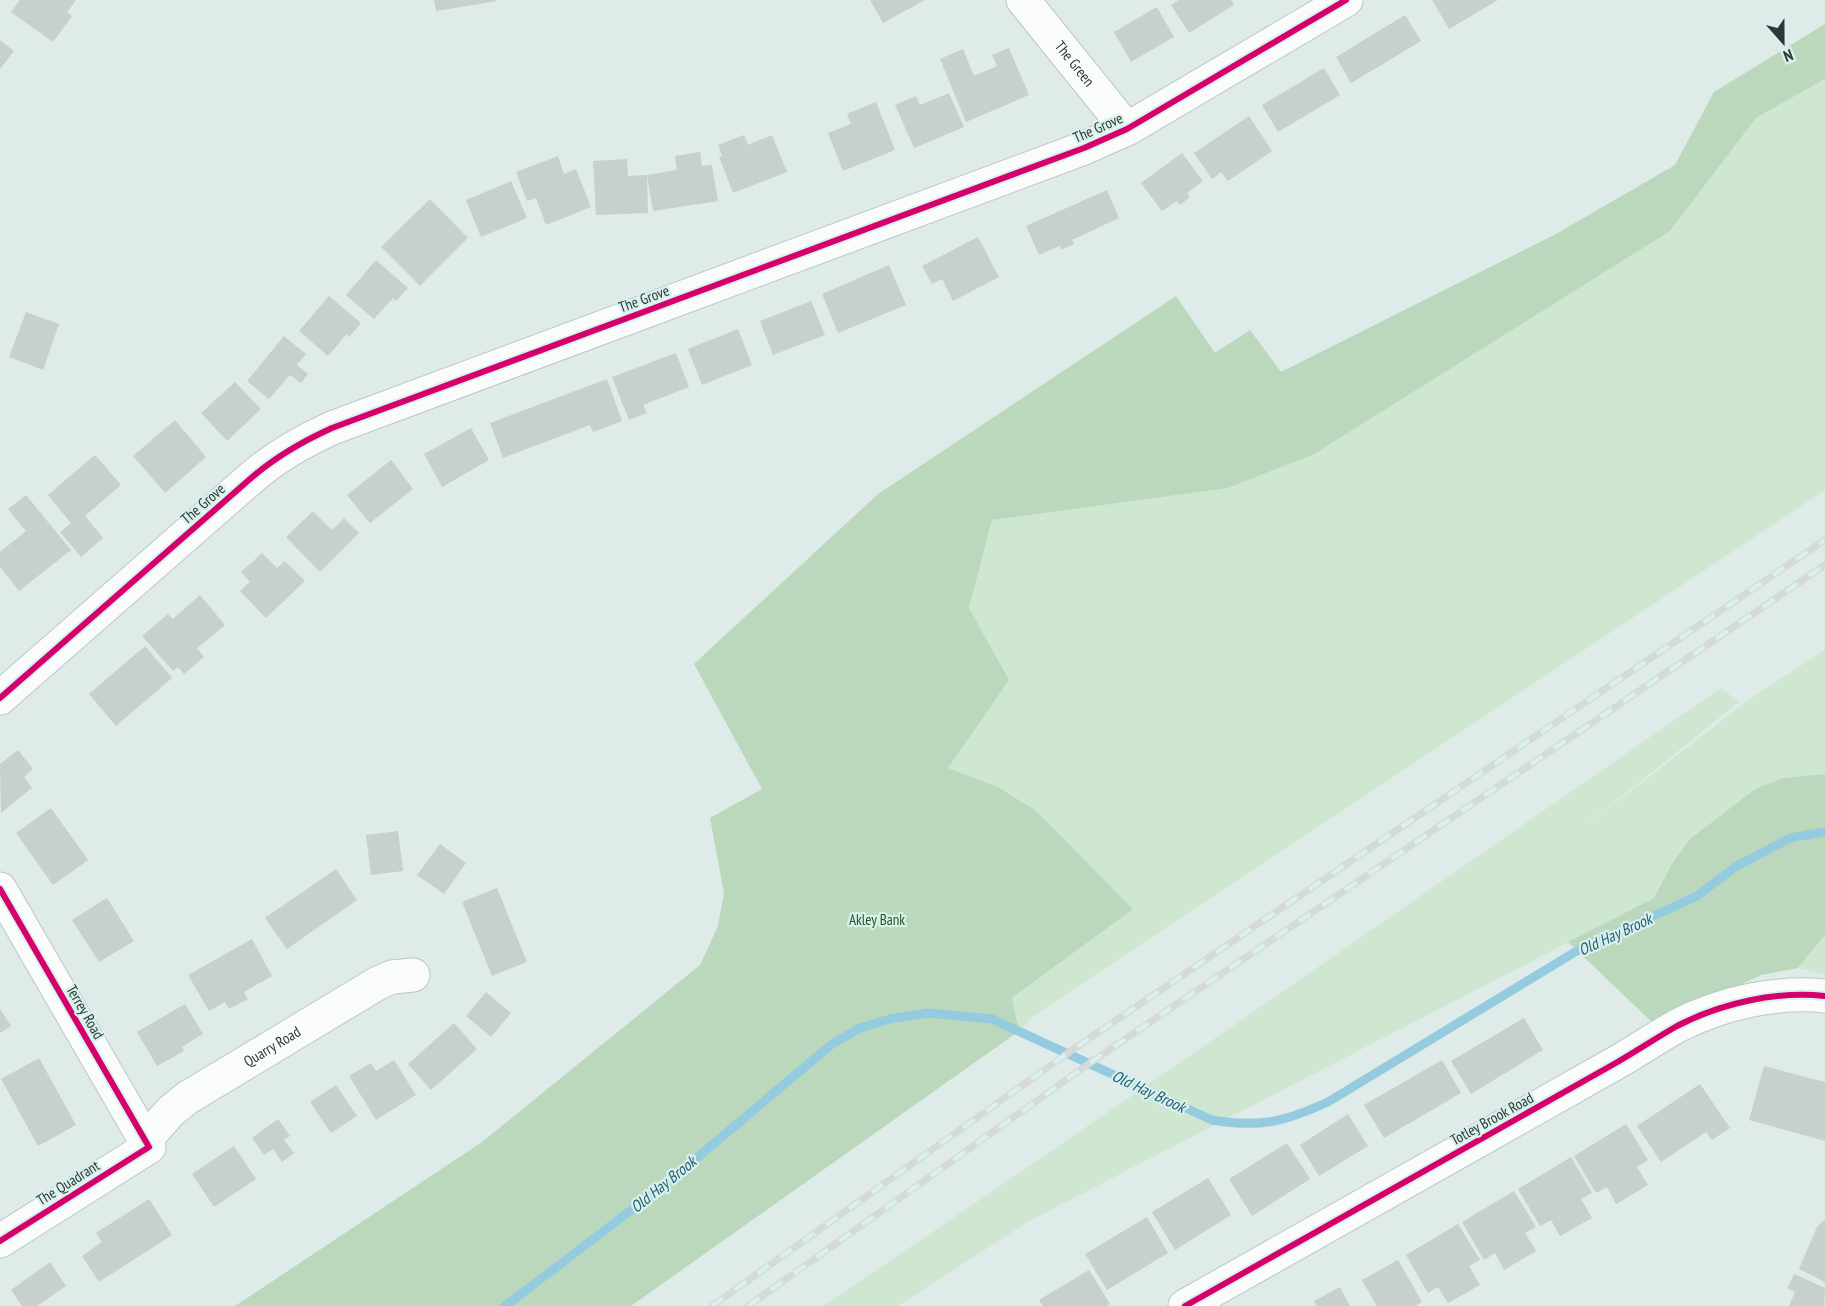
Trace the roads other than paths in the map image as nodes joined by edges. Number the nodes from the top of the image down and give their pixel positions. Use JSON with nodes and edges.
{"nodes":[{"id":1,"x":1023,"y":0,"type":"edge"},
{"id":2,"x":1346,"y":0,"type":"edge"},
{"id":3,"x":1127,"y":129,"type":"junction"},
{"id":4,"x":0,"y":698,"type":"edge"},
{"id":5,"x":0,"y":889,"type":"edge"},
{"id":6,"x":413,"y":975,"type":"dead end"},
{"id":7,"x":1825,"y":996,"type":"edge"},
{"id":8,"x":147,"y":1143,"type":"junction"},
{"id":9,"x":0,"y":1241,"type":"edge"},
{"id":10,"x":1185,"y":1306,"type":"edge"}],
"edges":[{"from":1,"to":3,"type":"street","name":"The Green"},
{"from":2,"to":3,"type":"street","name":"The Grove"},
{"from":3,"to":4,"type":"street","name":"The Grove"},
{"from":5,"to":8,"type":"street","name":"Terrey Road"},
{"from":6,"to":8,"type":"street","name":"Quarry Road"},
{"from":7,"to":10,"type":"street","name":"Totley Brook Road"},
{"from":8,"to":9,"type":"street","name":"The Quadrant"}]}
